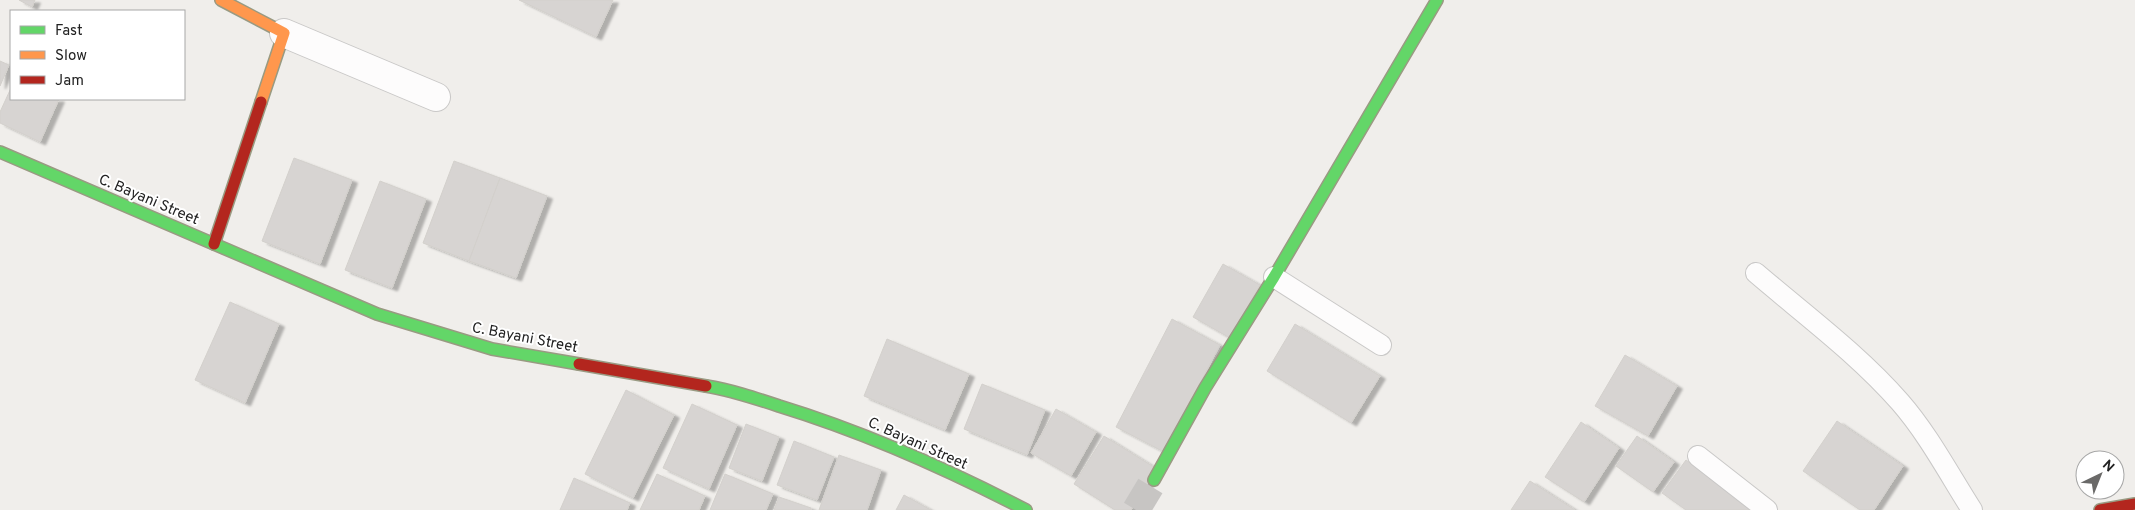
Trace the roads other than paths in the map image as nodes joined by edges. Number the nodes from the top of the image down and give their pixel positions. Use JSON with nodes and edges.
{"nodes":[{"id":1,"x":221,"y":0,"type":"edge"},
{"id":2,"x":1437,"y":0,"type":"edge"},
{"id":3,"x":284,"y":33,"type":"junction"},
{"id":4,"x":436,"y":97,"type":"dead end"},
{"id":5,"x":0,"y":152,"type":"edge"},
{"id":6,"x":214,"y":244,"type":"junction"},
{"id":7,"x":1756,"y":273,"type":"dead end"},
{"id":8,"x":1274,"y":277,"type":"junction"},
{"id":9,"x":1381,"y":345,"type":"dead end"},
{"id":10,"x":1698,"y":456,"type":"dead end"},
{"id":11,"x":1154,"y":480,"type":"tunnel mouth"},
{"id":12,"x":2135,"y":504,"type":"edge"},
{"id":13,"x":1026,"y":510,"type":"edge"},
{"id":14,"x":1767,"y":510,"type":"edge"},
{"id":15,"x":1972,"y":510,"type":"edge"},
{"id":16,"x":2100,"y":510,"type":"edge"}],
"edges":[{"from":1,"to":3,"type":"street"},
{"from":2,"to":8,"type":"street"},
{"from":3,"to":4,"type":"street"},
{"from":3,"to":6,"type":"street"},
{"from":5,"to":6,"type":"street","name":"C. Bayani Street"},
{"from":6,"to":13,"type":"street","name":"C. Bayani Street"},
{"from":7,"to":15,"type":"lane"},
{"from":8,"to":9,"type":"lane"},
{"from":8,"to":11,"type":"street"},
{"from":10,"to":14,"type":"lane"},
{"from":12,"to":16,"type":"street"}]}
